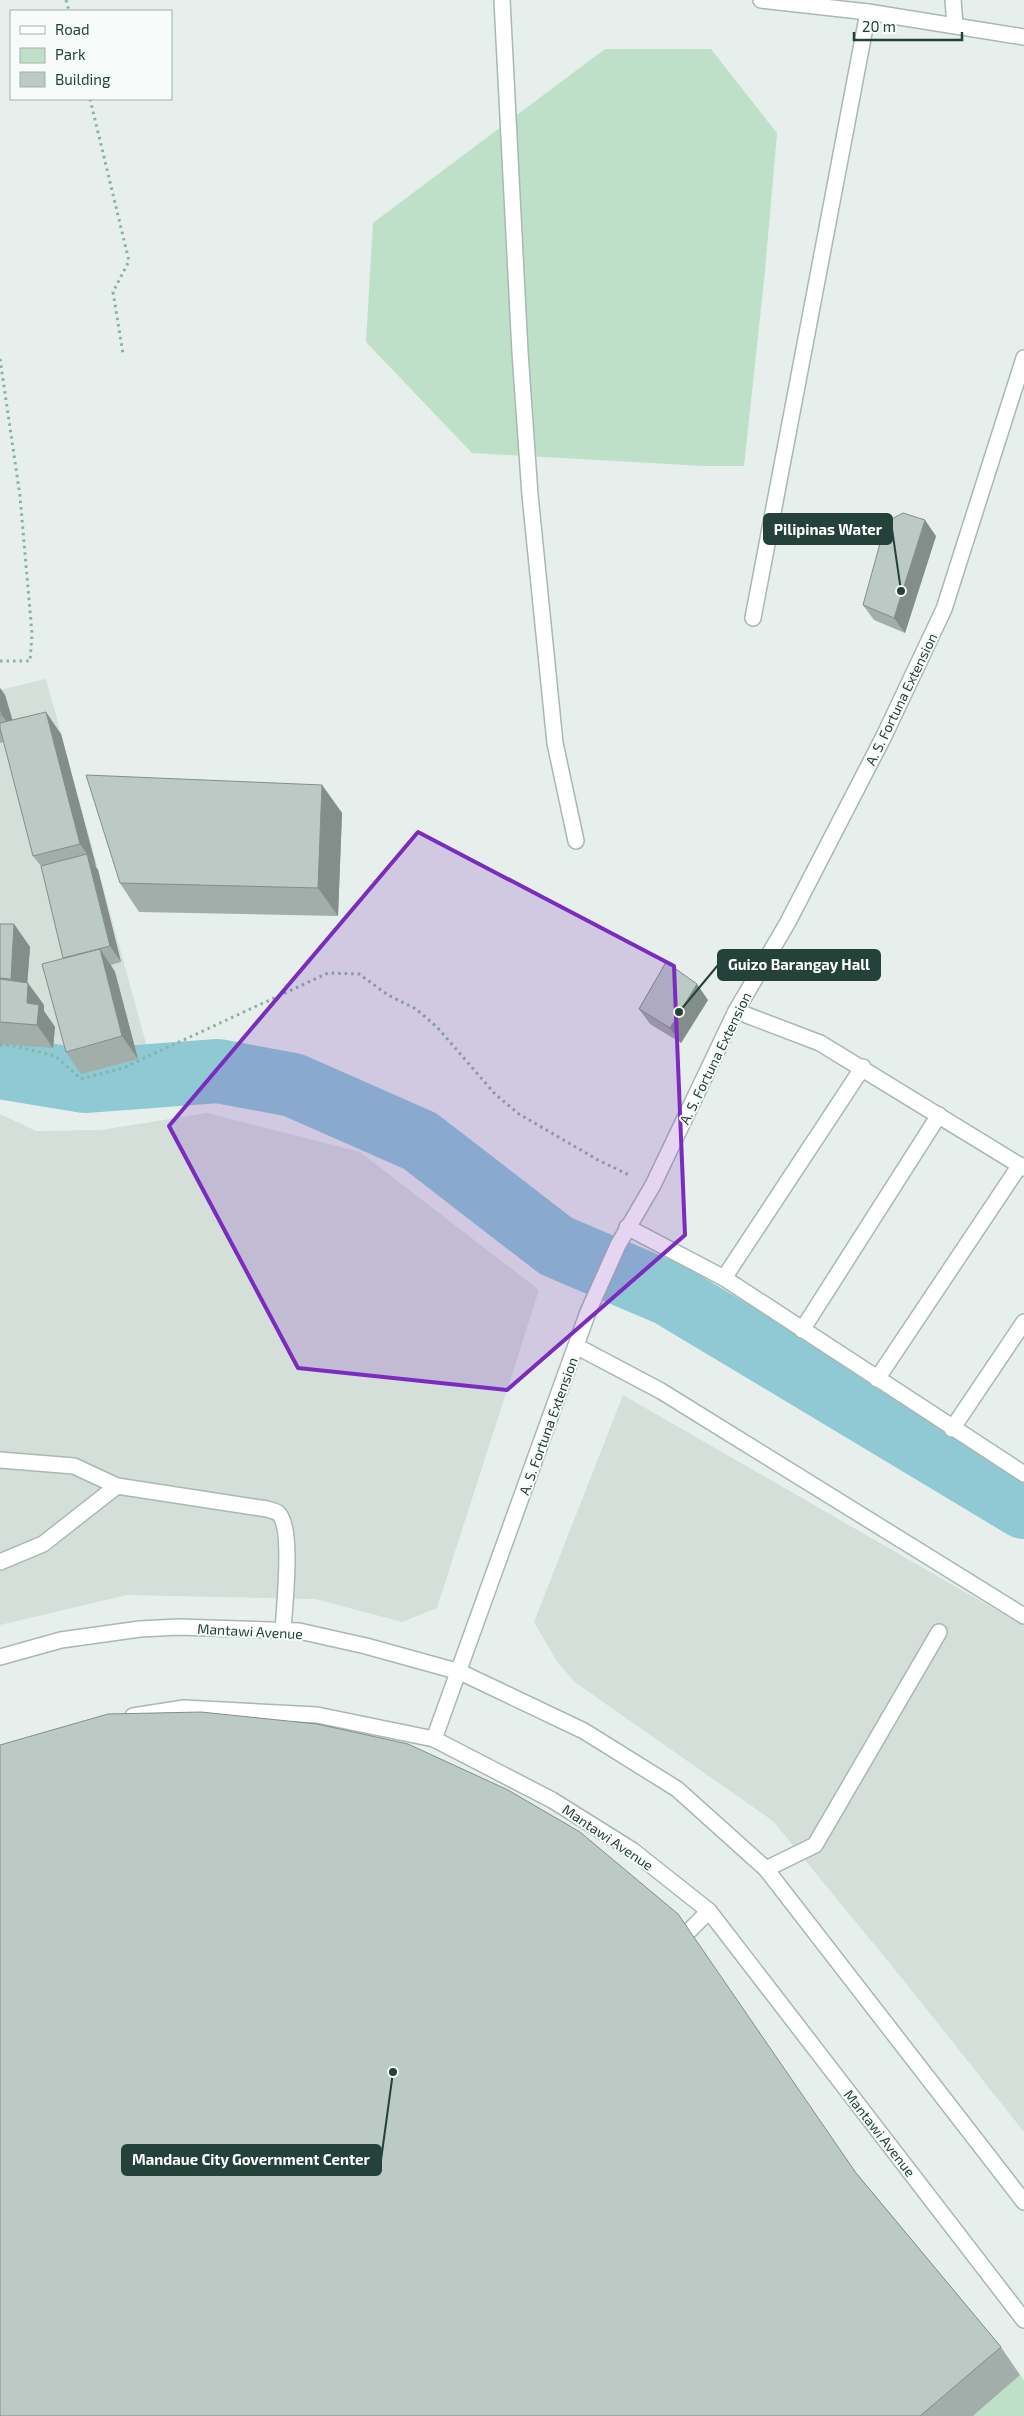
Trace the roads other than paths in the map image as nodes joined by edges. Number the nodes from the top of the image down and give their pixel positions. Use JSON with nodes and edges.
{"nodes":[{"id":1,"x":502,"y":0,"type":"edge"},
{"id":2,"x":761,"y":0,"type":"edge"},
{"id":3,"x":953,"y":0,"type":"edge"},
{"id":4,"x":868,"y":12,"type":"junction"},
{"id":5,"x":955,"y":24,"type":"junction"},
{"id":6,"x":1024,"y":37,"type":"edge"},
{"id":7,"x":1024,"y":358,"type":"edge"},
{"id":8,"x":753,"y":618,"type":"dead end"},
{"id":9,"x":576,"y":841,"type":"dead end"},
{"id":10,"x":736,"y":1011,"type":"junction"},
{"id":11,"x":863,"y":1068,"type":"junction"},
{"id":12,"x":940,"y":1116,"type":"junction"},
{"id":13,"x":1022,"y":1166,"type":"edge"},
{"id":14,"x":627,"y":1227,"type":"junction"},
{"id":15,"x":724,"y":1278,"type":"junction"},
{"id":16,"x":1024,"y":1322,"type":"edge"},
{"id":17,"x":802,"y":1330,"type":"junction"},
{"id":18,"x":576,"y":1346,"type":"junction"},
{"id":19,"x":877,"y":1379,"type":"junction"},
{"id":20,"x":952,"y":1429,"type":"junction"},
{"id":21,"x":0,"y":1460,"type":"edge"},
{"id":22,"x":1024,"y":1474,"type":"edge"},
{"id":23,"x":117,"y":1486,"type":"junction"},
{"id":24,"x":0,"y":1562,"type":"edge"},
{"id":25,"x":1024,"y":1616,"type":"edge"},
{"id":26,"x":283,"y":1631,"type":"junction"},
{"id":27,"x":939,"y":1632,"type":"dead end"},
{"id":28,"x":0,"y":1658,"type":"edge"},
{"id":29,"x":460,"y":1672,"type":"junction"},
{"id":30,"x":119,"y":1718,"type":"edge"},
{"id":31,"x":434,"y":1739,"type":"junction"},
{"id":32,"x":766,"y":1870,"type":"junction"},
{"id":33,"x":709,"y":1911,"type":"junction"},
{"id":34,"x":663,"y":1958,"type":"edge"},
{"id":35,"x":1024,"y":2202,"type":"edge"},
{"id":36,"x":1024,"y":2320,"type":"edge"}],
"edges":[{"from":1,"to":9,"type":"street"},
{"from":2,"to":4,"type":"street"},
{"from":3,"to":5,"type":"street"},
{"from":4,"to":5,"type":"street"},
{"from":4,"to":8,"type":"street"},
{"from":5,"to":6,"type":"street"},
{"from":7,"to":10,"type":"street","name":"A. S. Fortuna Extension"},
{"from":10,"to":11,"type":"street"},
{"from":10,"to":14,"type":"street","name":"A. S. Fortuna Extension"},
{"from":11,"to":12,"type":"street"},
{"from":11,"to":15,"type":"street"},
{"from":12,"to":13,"type":"street"},
{"from":12,"to":17,"type":"street"},
{"from":13,"to":19,"type":"street"},
{"from":14,"to":15,"type":"street"},
{"from":14,"to":18,"type":"street","name":"A. S. Fortuna Extension"},
{"from":15,"to":17,"type":"street"},
{"from":16,"to":20,"type":"street"},
{"from":17,"to":19,"type":"street"},
{"from":18,"to":25,"type":"street"},
{"from":18,"to":29,"type":"street","name":"A. S. Fortuna Extension"},
{"from":19,"to":20,"type":"street"},
{"from":20,"to":22,"type":"street"},
{"from":21,"to":23,"type":"street"},
{"from":23,"to":24,"type":"street"},
{"from":23,"to":26,"type":"street"},
{"from":26,"to":28,"type":"street","name":"Mantawi Avenue"},
{"from":26,"to":29,"type":"street","name":"Mantawi Avenue"},
{"from":27,"to":32,"type":"street"},
{"from":29,"to":31,"type":"street","name":"A. S. Fortuna Extension"},
{"from":29,"to":32,"type":"street","name":"Mantawi Avenue"},
{"from":30,"to":31,"type":"street","name":"Mantawi Avenue"},
{"from":31,"to":33,"type":"street","name":"Mantawi Avenue"},
{"from":32,"to":35,"type":"street","name":"Mantawi Avenue"},
{"from":33,"to":34,"type":"street"},
{"from":33,"to":36,"type":"street","name":"Mantawi Avenue"}]}
